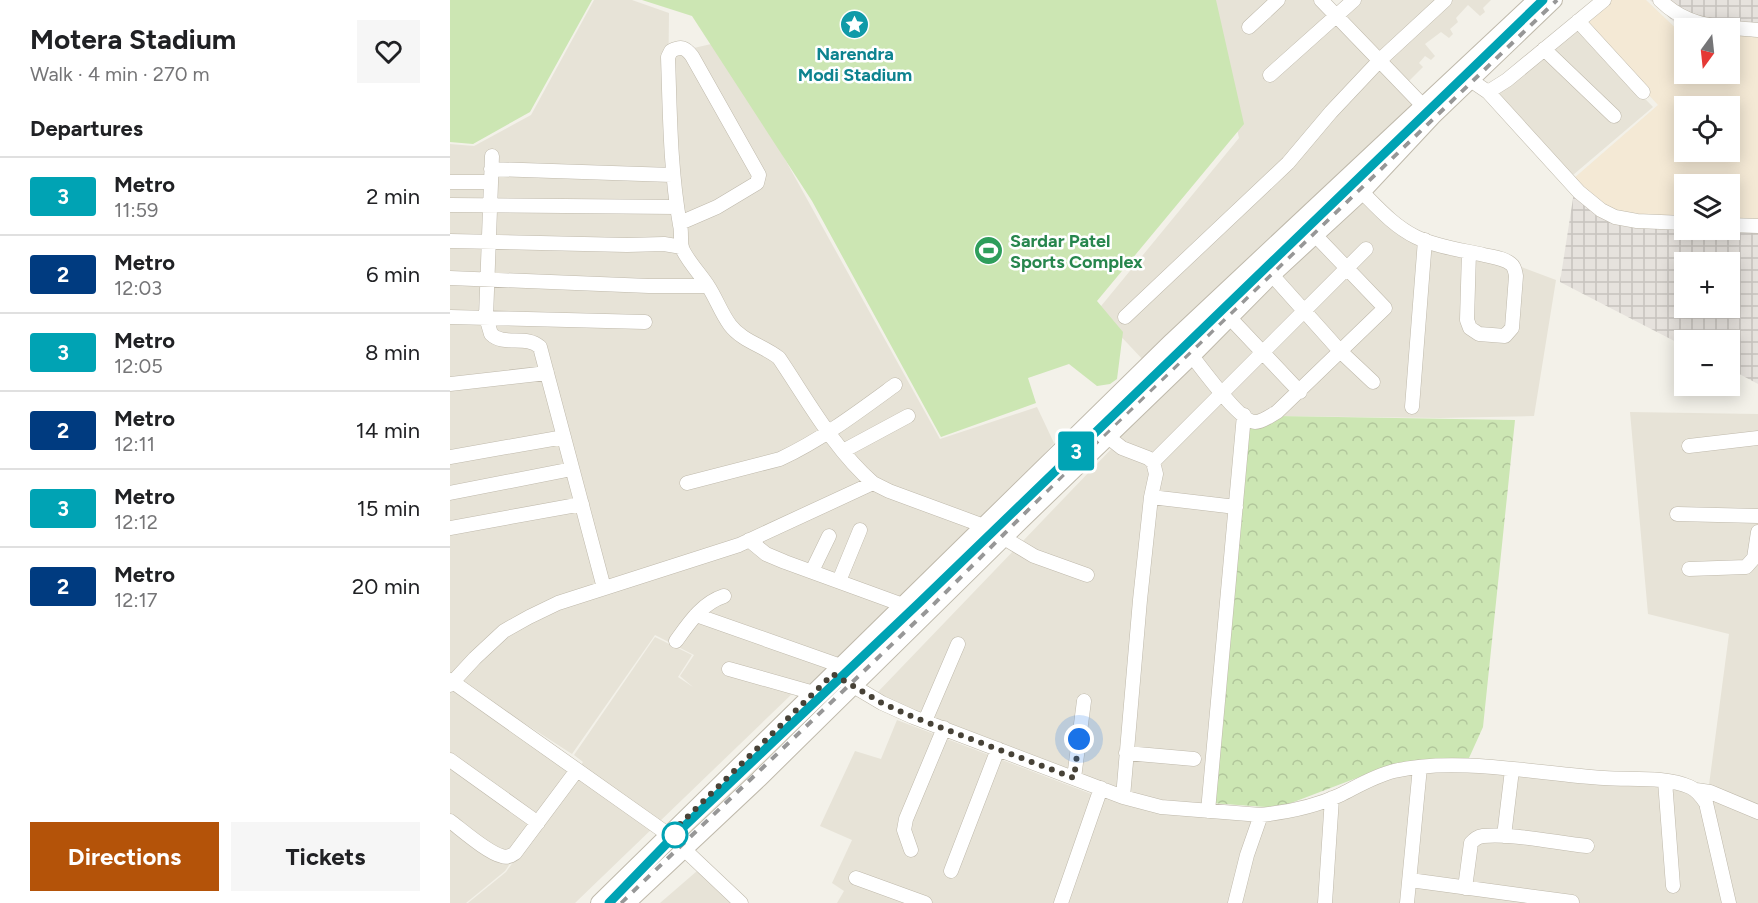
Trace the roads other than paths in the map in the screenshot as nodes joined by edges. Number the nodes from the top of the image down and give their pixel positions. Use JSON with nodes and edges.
{"nodes":[{"id":1,"x":1278,"y":0,"type":"edge"},
{"id":2,"x":1321,"y":0,"type":"edge"},
{"id":3,"x":1354,"y":0,"type":"edge"},
{"id":4,"x":1445,"y":0,"type":"edge"},
{"id":5,"x":1536,"y":0,"type":"edge"},
{"id":6,"x":1554,"y":0,"type":"edge"},
{"id":7,"x":1604,"y":0,"type":"edge"},
{"id":8,"x":1660,"y":0,"type":"edge"},
{"id":9,"x":1337,"y":16,"type":"junction"},
{"id":10,"x":1578,"y":21,"type":"junction"},
{"id":11,"x":1249,"y":27,"type":"dead end"},
{"id":12,"x":1758,"y":30,"type":"edge"},
{"id":13,"x":1544,"y":49,"type":"junction"},
{"id":14,"x":1380,"y":60,"type":"junction"},
{"id":15,"x":1270,"y":75,"type":"dead end"},
{"id":16,"x":1464,"y":76,"type":"junction"},
{"id":17,"x":1488,"y":92,"type":"junction"},
{"id":18,"x":1643,"y":92,"type":"dead end"},
{"id":19,"x":1428,"y":110,"type":"junction"},
{"id":20,"x":1614,"y":116,"type":"dead end"},
{"id":21,"x":491,"y":169,"type":"junction"},
{"id":22,"x":672,"y":175,"type":"junction"},
{"id":23,"x":450,"y":182,"type":"edge"},
{"id":24,"x":1362,"y":192,"type":"junction"},
{"id":25,"x":450,"y":205,"type":"edge"},
{"id":26,"x":490,"y":207,"type":"junction"},
{"id":27,"x":677,"y":207,"type":"junction"},
{"id":28,"x":680,"y":223,"type":"junction"},
{"id":29,"x":1674,"y":223,"type":"edge"},
{"id":30,"x":1740,"y":225,"type":"edge"},
{"id":31,"x":1758,"y":226,"type":"edge"},
{"id":32,"x":1315,"y":235,"type":"junction"},
{"id":33,"x":1425,"y":240,"type":"junction"},
{"id":34,"x":450,"y":241,"type":"edge"},
{"id":35,"x":489,"y":242,"type":"junction"},
{"id":36,"x":682,"y":247,"type":"junction"},
{"id":37,"x":1366,"y":249,"type":"dead end"},
{"id":38,"x":1469,"y":252,"type":"junction"},
{"id":39,"x":1346,"y":268,"type":"junction"},
{"id":40,"x":1272,"y":275,"type":"junction"},
{"id":41,"x":450,"y":278,"type":"edge"},
{"id":42,"x":488,"y":280,"type":"junction"},
{"id":43,"x":708,"y":286,"type":"junction"},
{"id":44,"x":1303,"y":311,"type":"junction"},
{"id":45,"x":450,"y":317,"type":"edge"},
{"id":46,"x":486,"y":317,"type":"junction"},
{"id":47,"x":1125,"y":317,"type":"dead end"},
{"id":48,"x":1230,"y":318,"type":"junction"},
{"id":49,"x":645,"y":322,"type":"dead end"},
{"id":50,"x":1262,"y":351,"type":"junction"},
{"id":51,"x":1340,"y":351,"type":"junction"},
{"id":52,"x":1192,"y":356,"type":"junction"},
{"id":53,"x":547,"y":373,"type":"junction"},
{"id":54,"x":1373,"y":382,"type":"dead end"},
{"id":55,"x":450,"y":384,"type":"edge"},
{"id":56,"x":895,"y":386,"type":"dead end"},
{"id":57,"x":1300,"y":392,"type":"junction"},
{"id":58,"x":1222,"y":393,"type":"junction"},
{"id":59,"x":1412,"y":407,"type":"dead end"},
{"id":60,"x":1244,"y":415,"type":"junction"},
{"id":61,"x":908,"y":416,"type":"dead end"},
{"id":62,"x":1089,"y":422,"type":"junction"},
{"id":63,"x":829,"y":432,"type":"junction"},
{"id":64,"x":564,"y":437,"type":"junction"},
{"id":65,"x":1107,"y":438,"type":"junction"},
{"id":66,"x":1758,"y":438,"type":"edge"},
{"id":67,"x":1689,"y":446,"type":"dead end"},
{"id":68,"x":843,"y":451,"type":"junction"},
{"id":69,"x":450,"y":457,"type":"edge"},
{"id":70,"x":1152,"y":462,"type":"junction"},
{"id":71,"x":572,"y":469,"type":"junction"},
{"id":72,"x":687,"y":483,"type":"dead end"},
{"id":73,"x":873,"y":483,"type":"junction"},
{"id":74,"x":450,"y":493,"type":"edge"},
{"id":75,"x":1151,"y":497,"type":"junction"},
{"id":76,"x":582,"y":504,"type":"junction"},
{"id":77,"x":1236,"y":507,"type":"junction"},
{"id":78,"x":1677,"y":514,"type":"dead end"},
{"id":79,"x":1758,"y":516,"type":"edge"},
{"id":80,"x":984,"y":526,"type":"junction"},
{"id":81,"x":450,"y":528,"type":"edge"},
{"id":82,"x":861,"y":530,"type":"dead end"},
{"id":83,"x":1758,"y":532,"type":"edge"},
{"id":84,"x":828,"y":536,"type":"dead end"},
{"id":85,"x":1004,"y":538,"type":"junction"},
{"id":86,"x":749,"y":540,"type":"junction"},
{"id":87,"x":1689,"y":569,"type":"dead end"},
{"id":88,"x":812,"y":571,"type":"junction"},
{"id":89,"x":1087,"y":574,"type":"dead end"},
{"id":90,"x":838,"y":581,"type":"junction"},
{"id":91,"x":604,"y":588,"type":"junction"},
{"id":92,"x":724,"y":596,"type":"dead end"},
{"id":93,"x":903,"y":605,"type":"junction"},
{"id":94,"x":696,"y":615,"type":"junction"},
{"id":95,"x":676,"y":641,"type":"dead end"},
{"id":96,"x":958,"y":644,"type":"dead end"},
{"id":97,"x":729,"y":669,"type":"dead end"},
{"id":98,"x":837,"y":670,"type":"junction"},
{"id":99,"x":451,"y":682,"type":"edge"},
{"id":100,"x":853,"y":686,"type":"junction"},
{"id":101,"x":814,"y":693,"type":"junction"},
{"id":102,"x":1083,"y":701,"type":"dead end"},
{"id":103,"x":925,"y":721,"type":"junction"},
{"id":104,"x":944,"y":728,"type":"junction"},
{"id":105,"x":998,"y":749,"type":"junction"},
{"id":106,"x":1126,"y":753,"type":"junction"},
{"id":107,"x":1194,"y":759,"type":"dead end"},
{"id":108,"x":450,"y":760,"type":"edge"},
{"id":109,"x":1420,"y":768,"type":"junction"},
{"id":110,"x":577,"y":770,"type":"junction"},
{"id":111,"x":1512,"y":770,"type":"junction"},
{"id":112,"x":1074,"y":778,"type":"junction"},
{"id":113,"x":1665,"y":781,"type":"junction"},
{"id":114,"x":1101,"y":788,"type":"junction"},
{"id":115,"x":1696,"y":790,"type":"junction"},
{"id":116,"x":1123,"y":797,"type":"junction"},
{"id":117,"x":1332,"y":798,"type":"junction"},
{"id":118,"x":1208,"y":812,"type":"junction"},
{"id":119,"x":1758,"y":812,"type":"edge"},
{"id":120,"x":1261,"y":815,"type":"junction"},
{"id":121,"x":450,"y":821,"type":"edge"},
{"id":122,"x":538,"y":823,"type":"junction"},
{"id":123,"x":669,"y":835,"type":"junction"},
{"id":124,"x":1504,"y":836,"type":"junction"},
{"id":125,"x":1587,"y":846,"type":"dead end"},
{"id":126,"x":684,"y":850,"type":"junction"},
{"id":127,"x":911,"y":850,"type":"dead end"},
{"id":128,"x":951,"y":872,"type":"dead end"},
{"id":129,"x":856,"y":878,"type":"dead end"},
{"id":130,"x":1410,"y":880,"type":"junction"},
{"id":131,"x":1673,"y":886,"type":"dead end"},
{"id":132,"x":1465,"y":888,"type":"junction"},
{"id":133,"x":1572,"y":902,"type":"edge"},
{"id":134,"x":599,"y":903,"type":"edge"},
{"id":135,"x":627,"y":903,"type":"edge"},
{"id":136,"x":741,"y":903,"type":"edge"},
{"id":137,"x":925,"y":903,"type":"edge"},
{"id":138,"x":1060,"y":903,"type":"edge"},
{"id":139,"x":1235,"y":903,"type":"edge"},
{"id":140,"x":1325,"y":903,"type":"edge"},
{"id":141,"x":1407,"y":903,"type":"edge"},
{"id":142,"x":1729,"y":903,"type":"edge"}],
"edges":[{"from":1,"to":11,"type":"street"},
{"from":2,"to":9,"type":"street"},
{"from":3,"to":9,"type":"street"},
{"from":4,"to":14,"type":"street"},
{"from":5,"to":16,"type":"street"},
{"from":6,"to":16,"type":"street"},
{"from":7,"to":10,"type":"street"},
{"from":8,"to":12,"type":"street"},
{"from":9,"to":14,"type":"street"},
{"from":9,"to":15,"type":"street"},
{"from":10,"to":13,"type":"street"},
{"from":10,"to":18,"type":"street"},
{"from":13,"to":17,"type":"street"},
{"from":13,"to":20,"type":"street"},
{"from":14,"to":19,"type":"street"},
{"from":14,"to":47,"type":"street"},
{"from":16,"to":17,"type":"street"},
{"from":16,"to":19,"type":"street"},
{"from":17,"to":29,"type":"street"},
{"from":19,"to":24,"type":"street"},
{"from":19,"to":62,"type":"street"},
{"from":21,"to":22,"type":"street"},
{"from":21,"to":23,"type":"street"},
{"from":21,"to":26,"type":"street"},
{"from":22,"to":27,"type":"street"},
{"from":22,"to":28,"type":"street"},
{"from":24,"to":32,"type":"street"},
{"from":24,"to":33,"type":"street"},
{"from":25,"to":26,"type":"street"},
{"from":26,"to":27,"type":"street"},
{"from":26,"to":35,"type":"street"},
{"from":27,"to":28,"type":"street"},
{"from":28,"to":36,"type":"street"},
{"from":30,"to":31,"type":"street"},
{"from":32,"to":39,"type":"street"},
{"from":32,"to":40,"type":"street"},
{"from":33,"to":38,"type":"street"},
{"from":33,"to":59,"type":"street"},
{"from":34,"to":35,"type":"street"},
{"from":35,"to":36,"type":"street"},
{"from":35,"to":42,"type":"street"},
{"from":36,"to":43,"type":"street"},
{"from":37,"to":39,"type":"street"},
{"from":38,"to":38,"type":"street"},
{"from":39,"to":44,"type":"street"},
{"from":39,"to":51,"type":"street"},
{"from":40,"to":44,"type":"street"},
{"from":40,"to":48,"type":"street"},
{"from":41,"to":42,"type":"street"},
{"from":42,"to":43,"type":"street"},
{"from":42,"to":46,"type":"street"},
{"from":43,"to":63,"type":"street"},
{"from":44,"to":50,"type":"street"},
{"from":44,"to":51,"type":"street"},
{"from":45,"to":46,"type":"street"},
{"from":46,"to":49,"type":"street"},
{"from":46,"to":53,"type":"street"},
{"from":48,"to":50,"type":"street"},
{"from":48,"to":52,"type":"street"},
{"from":50,"to":57,"type":"street"},
{"from":50,"to":58,"type":"street"},
{"from":51,"to":54,"type":"street"},
{"from":51,"to":57,"type":"street"},
{"from":52,"to":58,"type":"street"},
{"from":52,"to":65,"type":"street"},
{"from":53,"to":55,"type":"street"},
{"from":53,"to":64,"type":"street"},
{"from":56,"to":63,"type":"street"},
{"from":57,"to":60,"type":"street"},
{"from":58,"to":60,"type":"street"},
{"from":58,"to":70,"type":"street"},
{"from":60,"to":77,"type":"street"},
{"from":61,"to":68,"type":"street"},
{"from":62,"to":65,"type":"street"},
{"from":62,"to":80,"type":"street"},
{"from":63,"to":68,"type":"street"},
{"from":63,"to":72,"type":"street"},
{"from":64,"to":69,"type":"street"},
{"from":64,"to":71,"type":"street"},
{"from":65,"to":70,"type":"street"},
{"from":65,"to":85,"type":"street"},
{"from":66,"to":67,"type":"street"},
{"from":68,"to":73,"type":"street"},
{"from":70,"to":75,"type":"street"},
{"from":71,"to":74,"type":"street"},
{"from":71,"to":76,"type":"street"},
{"from":73,"to":80,"type":"street"},
{"from":73,"to":86,"type":"street"},
{"from":75,"to":77,"type":"street"},
{"from":75,"to":106,"type":"street"},
{"from":76,"to":81,"type":"street"},
{"from":76,"to":91,"type":"street"},
{"from":77,"to":118,"type":"street"},
{"from":78,"to":79,"type":"street"},
{"from":80,"to":85,"type":"street"},
{"from":80,"to":93,"type":"street"},
{"from":82,"to":90,"type":"street"},
{"from":83,"to":87,"type":"street"},
{"from":84,"to":88,"type":"street"},
{"from":85,"to":89,"type":"street"},
{"from":85,"to":100,"type":"street"},
{"from":86,"to":88,"type":"street"},
{"from":86,"to":91,"type":"street"},
{"from":88,"to":90,"type":"street"},
{"from":90,"to":93,"type":"street"},
{"from":91,"to":99,"type":"street"},
{"from":92,"to":94,"type":"street"},
{"from":93,"to":98,"type":"street"},
{"from":94,"to":95,"type":"street"},
{"from":94,"to":98,"type":"street"},
{"from":96,"to":103,"type":"street"},
{"from":97,"to":101,"type":"street"},
{"from":98,"to":100,"type":"street"},
{"from":98,"to":101,"type":"street"},
{"from":99,"to":110,"type":"street"},
{"from":100,"to":103,"type":"street"},
{"from":100,"to":126,"type":"street"},
{"from":101,"to":123,"type":"street"},
{"from":102,"to":112,"type":"street"},
{"from":103,"to":104,"type":"street"},
{"from":104,"to":105,"type":"street"},
{"from":104,"to":127,"type":"street"},
{"from":105,"to":112,"type":"street"},
{"from":105,"to":128,"type":"street"},
{"from":106,"to":107,"type":"street"},
{"from":106,"to":116,"type":"street"},
{"from":108,"to":122,"type":"street"},
{"from":109,"to":111,"type":"street"},
{"from":109,"to":117,"type":"street"},
{"from":109,"to":130,"type":"street"},
{"from":110,"to":122,"type":"street"},
{"from":110,"to":123,"type":"street"},
{"from":111,"to":113,"type":"street"},
{"from":111,"to":124,"type":"street"},
{"from":112,"to":114,"type":"street"},
{"from":113,"to":115,"type":"street"},
{"from":113,"to":131,"type":"street"},
{"from":114,"to":116,"type":"street"},
{"from":114,"to":138,"type":"street"},
{"from":115,"to":119,"type":"street"},
{"from":115,"to":142,"type":"street"},
{"from":116,"to":118,"type":"street"},
{"from":117,"to":120,"type":"street"},
{"from":117,"to":140,"type":"street"},
{"from":118,"to":120,"type":"street"},
{"from":120,"to":139,"type":"street"},
{"from":121,"to":122,"type":"street"},
{"from":123,"to":126,"type":"street"},
{"from":123,"to":134,"type":"street"},
{"from":124,"to":125,"type":"street"},
{"from":124,"to":132,"type":"street"},
{"from":126,"to":135,"type":"street"},
{"from":126,"to":136,"type":"street"},
{"from":129,"to":137,"type":"street"},
{"from":130,"to":132,"type":"street"},
{"from":130,"to":141,"type":"street"},
{"from":132,"to":133,"type":"street"}]}
